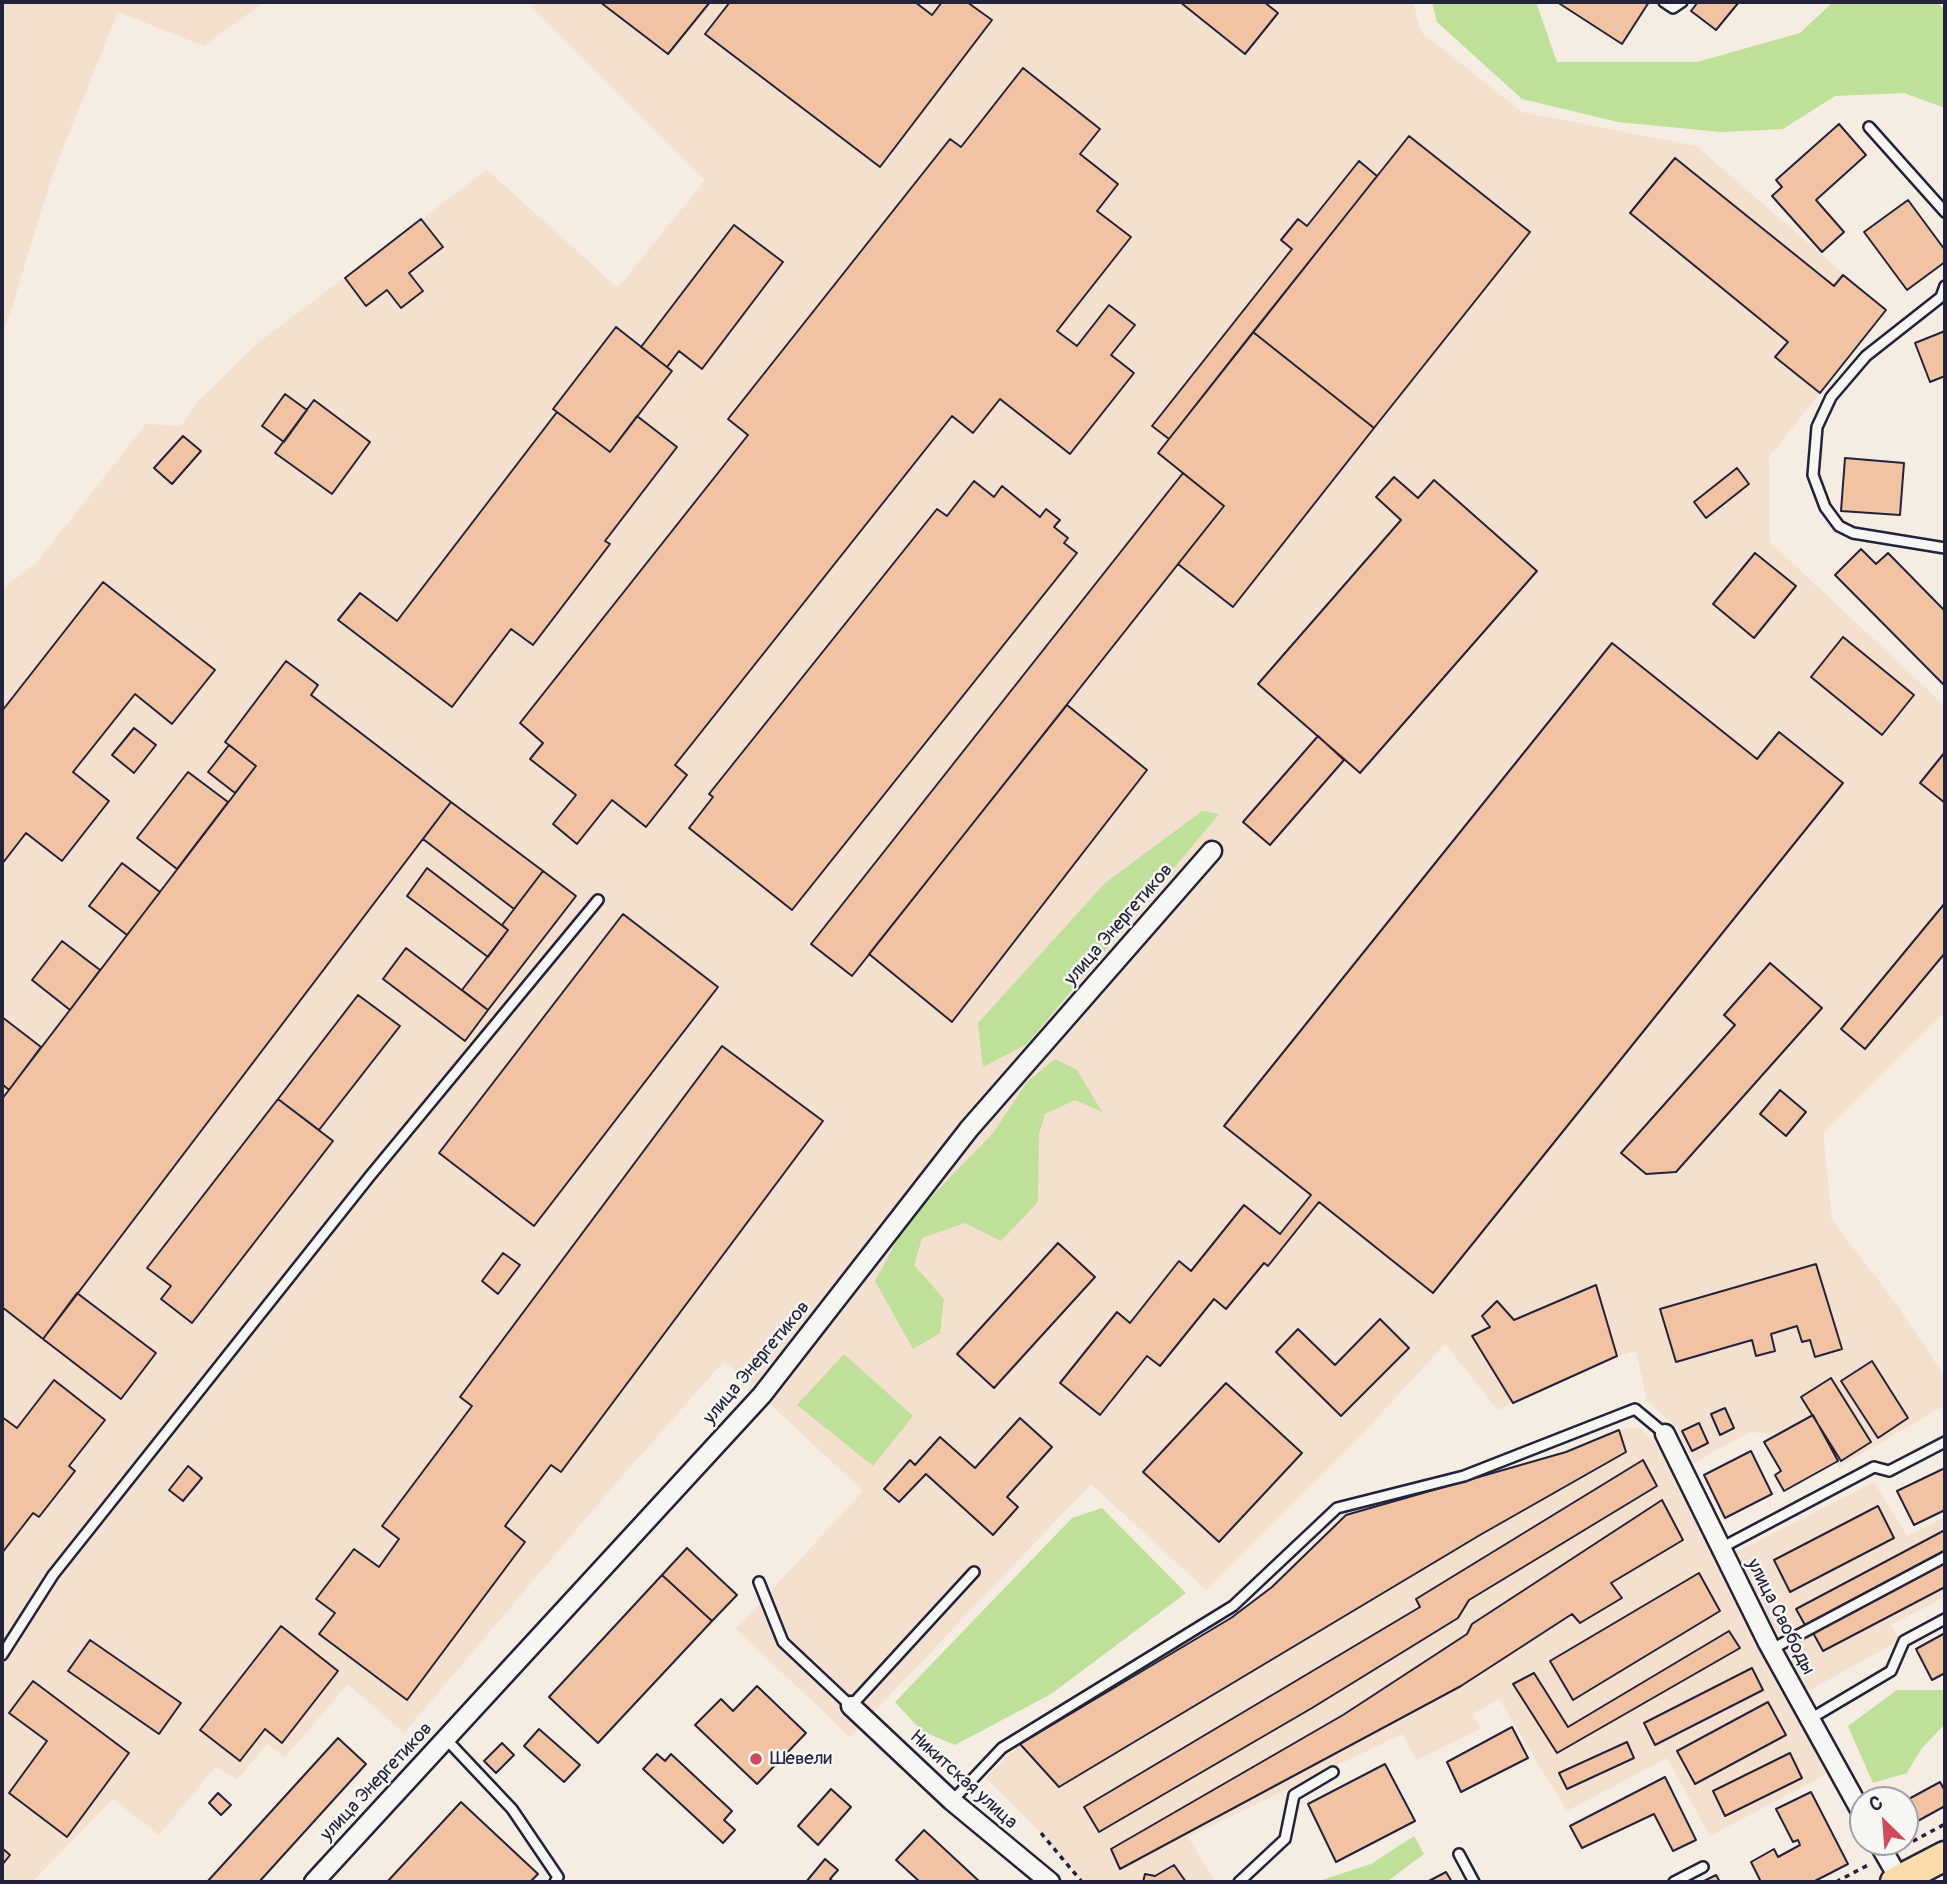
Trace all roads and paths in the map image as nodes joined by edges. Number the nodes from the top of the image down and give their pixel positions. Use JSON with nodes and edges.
{"nodes":[{"id":1,"x":1664,"y":2,"type":"edge"},
{"id":2,"x":1682,"y":2,"type":"edge"},
{"id":3,"x":1869,"y":127,"type":"dead end"},
{"id":4,"x":1945,"y":212,"type":"edge"},
{"id":5,"x":1945,"y":286,"type":"edge"},
{"id":6,"x":1945,"y":548,"type":"edge"},
{"id":7,"x":1212,"y":851,"type":"dead end"},
{"id":8,"x":598,"y":900,"type":"dead end"},
{"id":9,"x":1665,"y":1434,"type":"joint"},
{"id":10,"x":1945,"y":1442,"type":"edge"},
{"id":11,"x":1721,"y":1548,"type":"junction"},
{"id":12,"x":1945,"y":1557,"type":"edge"},
{"id":13,"x":974,"y":1572,"type":"dead end"},
{"id":14,"x":759,"y":1582,"type":"dead end"},
{"id":15,"x":1945,"y":1619,"type":"edge"},
{"id":16,"x":1772,"y":1649,"type":"junction"},
{"id":17,"x":2,"y":1655,"type":"edge"},
{"id":18,"x":851,"y":1706,"type":"junction"},
{"id":19,"x":1810,"y":1719,"type":"junction"},
{"id":20,"x":446,"y":1739,"type":"junction"},
{"id":21,"x":1333,"y":1772,"type":"dead end"},
{"id":22,"x":1849,"y":1790,"type":"edge"},
{"id":23,"x":952,"y":1801,"type":"junction"},
{"id":24,"x":1945,"y":1824,"type":"edge"},
{"id":25,"x":1041,"y":1833,"type":"dead end"},
{"id":26,"x":1919,"y":1838,"type":"edge"},
{"id":27,"x":1459,"y":1854,"type":"dead end"},
{"id":28,"x":1885,"y":1856,"type":"edge"},
{"id":29,"x":1945,"y":1856,"type":"edge"},
{"id":30,"x":1870,"y":1864,"type":"dead end"},
{"id":31,"x":1703,"y":1867,"type":"dead end"},
{"id":32,"x":1898,"y":1881,"type":"edge"},
{"id":33,"x":314,"y":1882,"type":"edge"},
{"id":34,"x":555,"y":1882,"type":"edge"},
{"id":35,"x":1051,"y":1882,"type":"edge"},
{"id":36,"x":1082,"y":1882,"type":"edge"},
{"id":37,"x":1239,"y":1882,"type":"edge"},
{"id":38,"x":1474,"y":1882,"type":"edge"},
{"id":39,"x":1674,"y":1882,"type":"edge"},
{"id":40,"x":1836,"y":1882,"type":"edge"}],
"edges":[{"from":1,"to":2,"type":"lane"},
{"from":3,"to":4,"type":"lane"},
{"from":5,"to":6,"type":"lane"},
{"from":7,"to":20,"type":"street","name":"улица Энергетиков"},
{"from":8,"to":17,"type":"lane"},
{"from":9,"to":11,"type":"street","name":"улица Свободы"},
{"from":9,"to":23,"type":"lane"},
{"from":10,"to":11,"type":"lane"},
{"from":11,"to":16,"type":"street","name":"улица Свободы"},
{"from":12,"to":16,"type":"lane"},
{"from":13,"to":18,"type":"lane"},
{"from":14,"to":18,"type":"lane"},
{"from":15,"to":19,"type":"lane"},
{"from":16,"to":19,"type":"street","name":"улица Свободы"},
{"from":18,"to":23,"type":"street","name":"Никитская улица"},
{"from":19,"to":22,"type":"street","name":"улица Свободы"},
{"from":20,"to":33,"type":"street","name":"улица Энергетиков"},
{"from":20,"to":34,"type":"lane"},
{"from":21,"to":37,"type":"lane"},
{"from":23,"to":35,"type":"street","name":"Никитская улица"},
{"from":24,"to":26,"type":"path"},
{"from":25,"to":36,"type":"path"},
{"from":27,"to":38,"type":"lane"},
{"from":28,"to":32,"type":"street"},
{"from":29,"to":32,"type":"main road"},
{"from":30,"to":40,"type":"path"},
{"from":31,"to":39,"type":"lane"}]}
